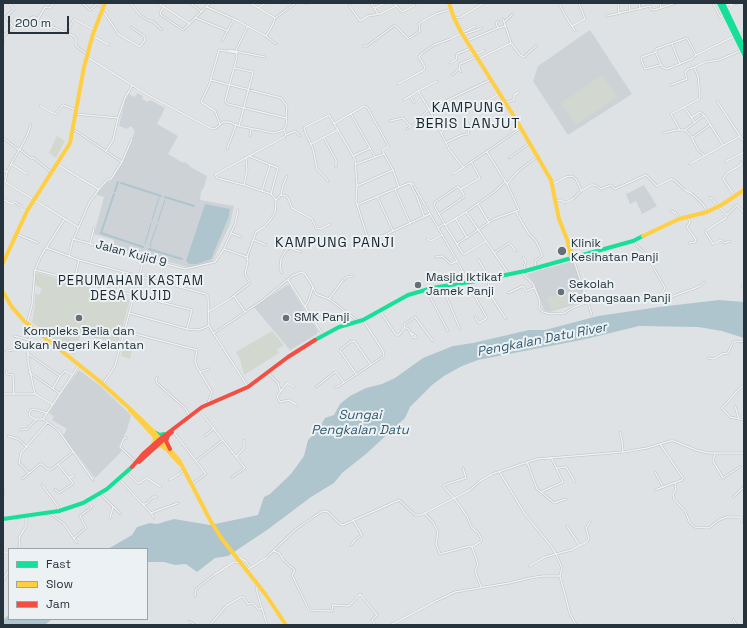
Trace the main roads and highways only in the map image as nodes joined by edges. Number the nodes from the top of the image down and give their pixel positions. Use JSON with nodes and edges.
{"nodes":[{"id":1,"x":105,"y":3,"type":"edge"},
{"id":2,"x":450,"y":3,"type":"edge"},
{"id":3,"x":719,"y":3,"type":"edge"},
{"id":4,"x":724,"y":3,"type":"edge"},
{"id":5,"x":727,"y":14,"type":"junction"},
{"id":6,"x":743,"y":50,"type":"edge"},
{"id":7,"x":744,"y":190,"type":"edge"},
{"id":8,"x":572,"y":257,"type":"junction"},
{"id":9,"x":3,"y":264,"type":"edge"},
{"id":10,"x":3,"y":292,"type":"edge"},
{"id":11,"x":3,"y":296,"type":"edge"},
{"id":12,"x":8,"y":302,"type":"junction"},
{"id":13,"x":190,"y":416,"type":"junction"},
{"id":14,"x":154,"y":433,"type":"junction"},
{"id":15,"x":168,"y":434,"type":"junction"},
{"id":16,"x":160,"y":440,"type":"junction"},
{"id":17,"x":151,"y":449,"type":"junction"},
{"id":18,"x":169,"y":449,"type":"junction"},
{"id":19,"x":3,"y":519,"type":"edge"},
{"id":20,"x":286,"y":625,"type":"edge"}],
"edges":[{"from":1,"to":9,"type":"main road"},
{"from":2,"to":8,"type":"main road"},
{"from":3,"to":5,"type":"main road"},
{"from":4,"to":5,"type":"main road"},
{"from":5,"to":6,"type":"main road"},
{"from":7,"to":8,"type":"main road"},
{"from":8,"to":13,"type":"main road"},
{"from":10,"to":12,"type":"main road"},
{"from":11,"to":12,"type":"main road"},
{"from":12,"to":14,"type":"main road"},
{"from":13,"to":15,"type":"main road"},
{"from":13,"to":15,"type":"main road"},
{"from":14,"to":15,"type":"main road"},
{"from":14,"to":16,"type":"main road"},
{"from":14,"to":17,"type":"main road"},
{"from":15,"to":16,"type":"main road"},
{"from":15,"to":18,"type":"main road"},
{"from":16,"to":17,"type":"main road"},
{"from":16,"to":18,"type":"main road"},
{"from":17,"to":18,"type":"main road"},
{"from":17,"to":19,"type":"main road"},
{"from":18,"to":20,"type":"main road"}]}
